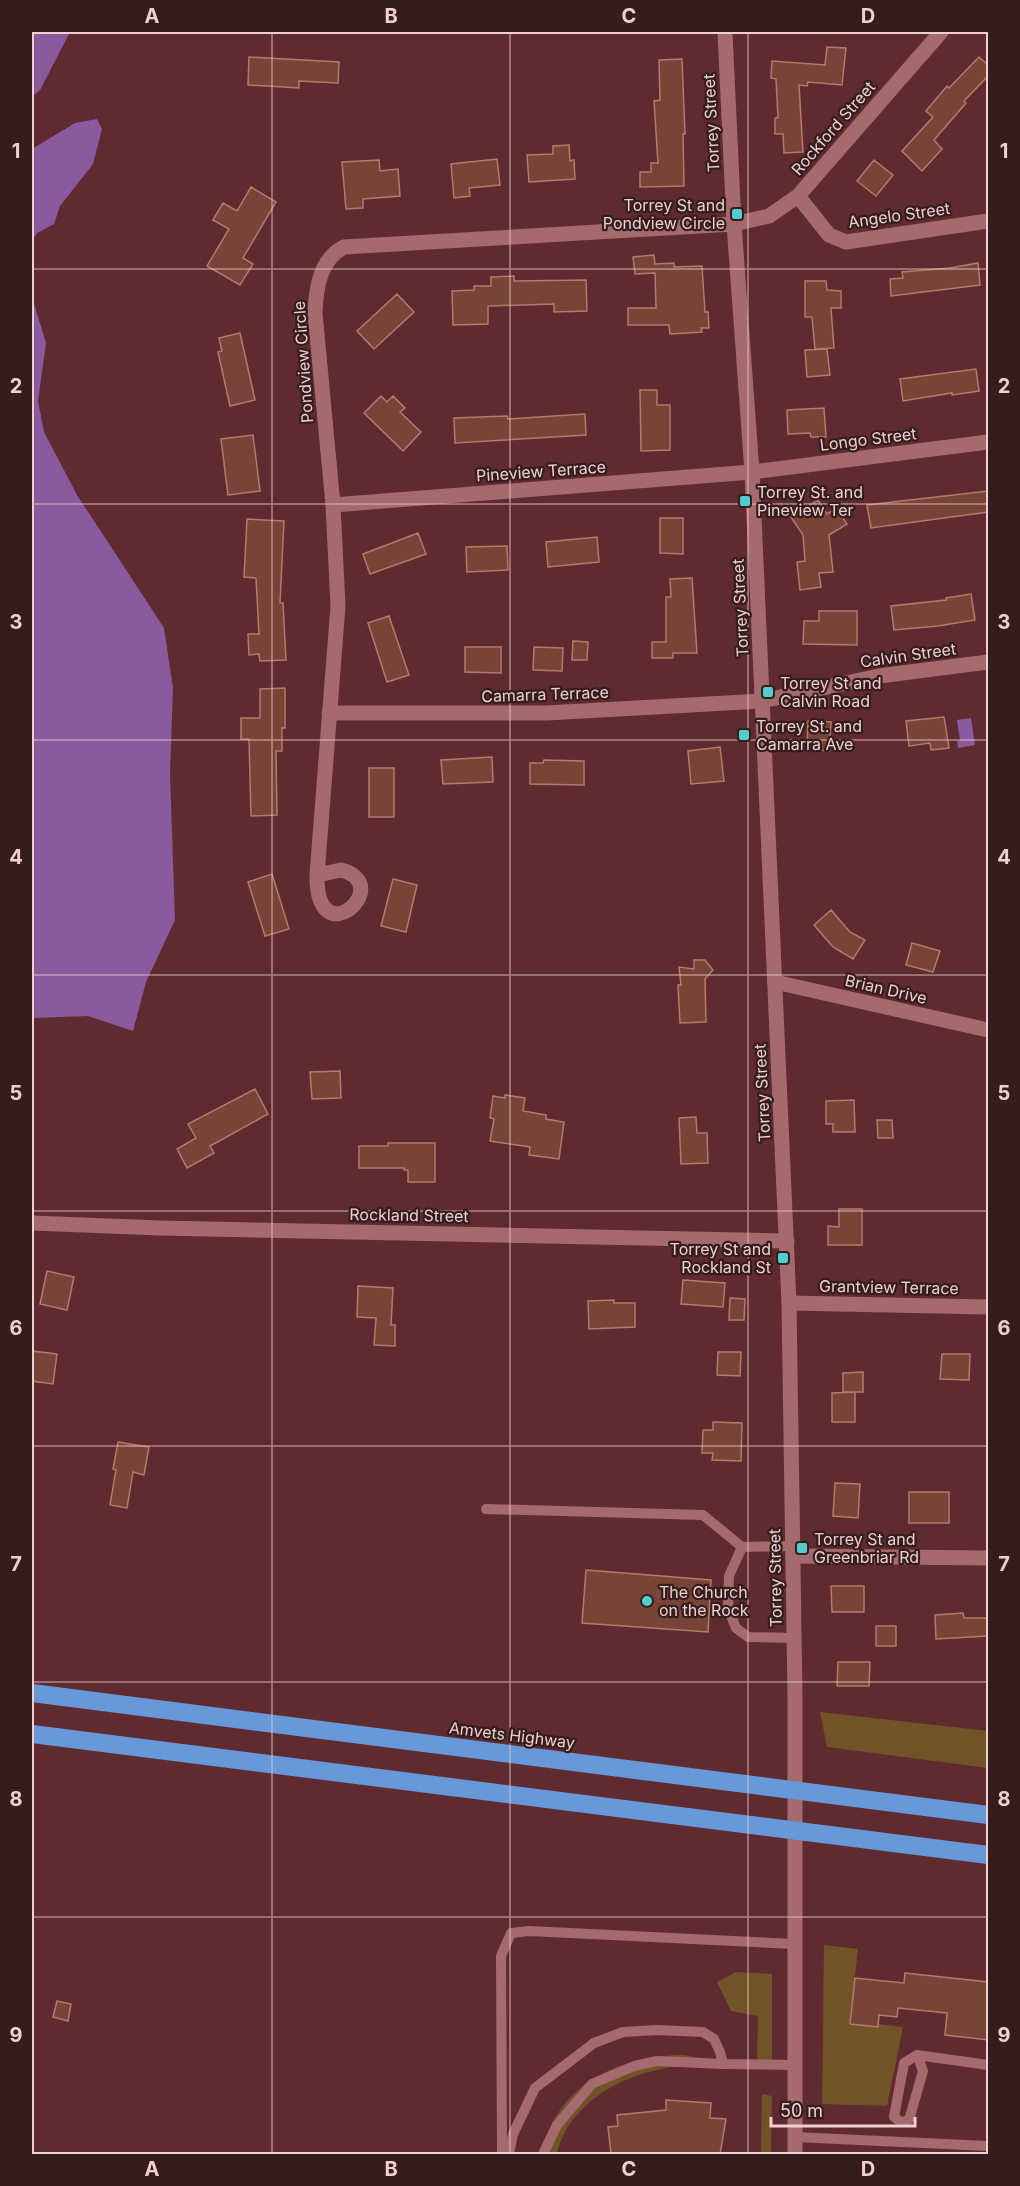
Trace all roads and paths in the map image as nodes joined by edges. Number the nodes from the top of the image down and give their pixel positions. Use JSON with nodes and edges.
{"nodes":[{"id":1,"x":724,"y":32,"type":"edge"},
{"id":2,"x":941,"y":32,"type":"edge"},
{"id":3,"x":798,"y":196,"type":"junction"},
{"id":4,"x":988,"y":221,"type":"edge"},
{"id":5,"x":734,"y":224,"type":"junction"},
{"id":6,"x":988,"y":442,"type":"edge"},
{"id":7,"x":752,"y":472,"type":"junction"},
{"id":8,"x":333,"y":505,"type":"junction"},
{"id":9,"x":988,"y":662,"type":"edge"},
{"id":10,"x":762,"y":701,"type":"junction"},
{"id":11,"x":329,"y":713,"type":"junction"},
{"id":12,"x":317,"y":875,"type":"dead end"},
{"id":13,"x":775,"y":982,"type":"junction"},
{"id":14,"x":988,"y":1030,"type":"edge"},
{"id":15,"x":32,"y":1223,"type":"edge"},
{"id":16,"x":787,"y":1241,"type":"junction"},
{"id":17,"x":789,"y":1303,"type":"junction"},
{"id":18,"x":988,"y":1307,"type":"edge"},
{"id":19,"x":486,"y":1509,"type":"dead end"},
{"id":20,"x":742,"y":1547,"type":"junction"},
{"id":21,"x":793,"y":1551,"type":"junction"},
{"id":22,"x":988,"y":1558,"type":"edge"},
{"id":23,"x":794,"y":1638,"type":"junction"},
{"id":24,"x":32,"y":1693,"type":"edge"},
{"id":25,"x":32,"y":1734,"type":"edge"},
{"id":26,"x":988,"y":1815,"type":"edge"},
{"id":27,"x":988,"y":1855,"type":"edge"},
{"id":28,"x":795,"y":1944,"type":"junction"},
{"id":29,"x":917,"y":2055,"type":"junction"},
{"id":30,"x":723,"y":2064,"type":"junction"},
{"id":31,"x":795,"y":2065,"type":"junction"},
{"id":32,"x":988,"y":2065,"type":"edge"},
{"id":33,"x":901,"y":2122,"type":"junction"},
{"id":34,"x":795,"y":2137,"type":"junction"},
{"id":35,"x":897,"y":2141,"type":"junction"},
{"id":36,"x":988,"y":2146,"type":"edge"},
{"id":37,"x":544,"y":2153,"type":"edge"},
{"id":38,"x":502,"y":2154,"type":"edge"},
{"id":39,"x":509,"y":2154,"type":"edge"},
{"id":40,"x":795,"y":2154,"type":"edge"}],
"edges":[{"from":1,"to":5,"type":"street","name":"Torrey Street"},
{"from":2,"to":3,"type":"street","name":"Rockford Street"},
{"from":3,"to":4,"type":"street","name":"Angelo Street"},
{"from":3,"to":5,"type":"street","name":"Rockford Street"},
{"from":5,"to":7,"type":"street","name":"Torrey Street"},
{"from":5,"to":8,"type":"street","name":"Pondview Circle"},
{"from":6,"to":7,"type":"street","name":"Longo Street"},
{"from":7,"to":8,"type":"street","name":"Pineview Terrace"},
{"from":7,"to":10,"type":"street","name":"Torrey Street"},
{"from":8,"to":11,"type":"street","name":"Pondview Circle"},
{"from":9,"to":10,"type":"street","name":"Calvin Street"},
{"from":10,"to":11,"type":"street","name":"Camarra Terrace"},
{"from":10,"to":13,"type":"street","name":"Torrey Street"},
{"from":11,"to":12,"type":"street","name":"Pondview Circle"},
{"from":13,"to":14,"type":"street","name":"Brian Drive"},
{"from":13,"to":16,"type":"street","name":"Torrey Street"},
{"from":15,"to":16,"type":"street","name":"Rockland Street"},
{"from":16,"to":17,"type":"street","name":"Torrey Street"},
{"from":17,"to":18,"type":"street","name":"Grantview Terrace"},
{"from":17,"to":21,"type":"street","name":"Torrey Street"},
{"from":19,"to":20,"type":"lane"},
{"from":20,"to":21,"type":"lane"},
{"from":20,"to":23,"type":"lane"},
{"from":21,"to":22,"type":"street"},
{"from":21,"to":23,"type":"street","name":"Torrey Street"},
{"from":23,"to":28,"type":"street","name":"Torrey Street"},
{"from":24,"to":26,"type":"highway","name":"Amvets Highway"},
{"from":25,"to":27,"type":"highway"},
{"from":28,"to":31,"type":"street","name":"Torrey Street"},
{"from":28,"to":38,"type":"lane"},
{"from":29,"to":32,"type":"lane"},
{"from":29,"to":33,"type":"lane"},
{"from":29,"to":33,"type":"lane"},
{"from":30,"to":31,"type":"lane"},
{"from":30,"to":37,"type":"lane"},
{"from":30,"to":39,"type":"lane"},
{"from":31,"to":34,"type":"street","name":"Torrey Street"},
{"from":33,"to":35,"type":"lane"},
{"from":34,"to":35,"type":"lane"},
{"from":34,"to":40,"type":"street","name":"Torrey Street"},
{"from":35,"to":36,"type":"lane"}]}
